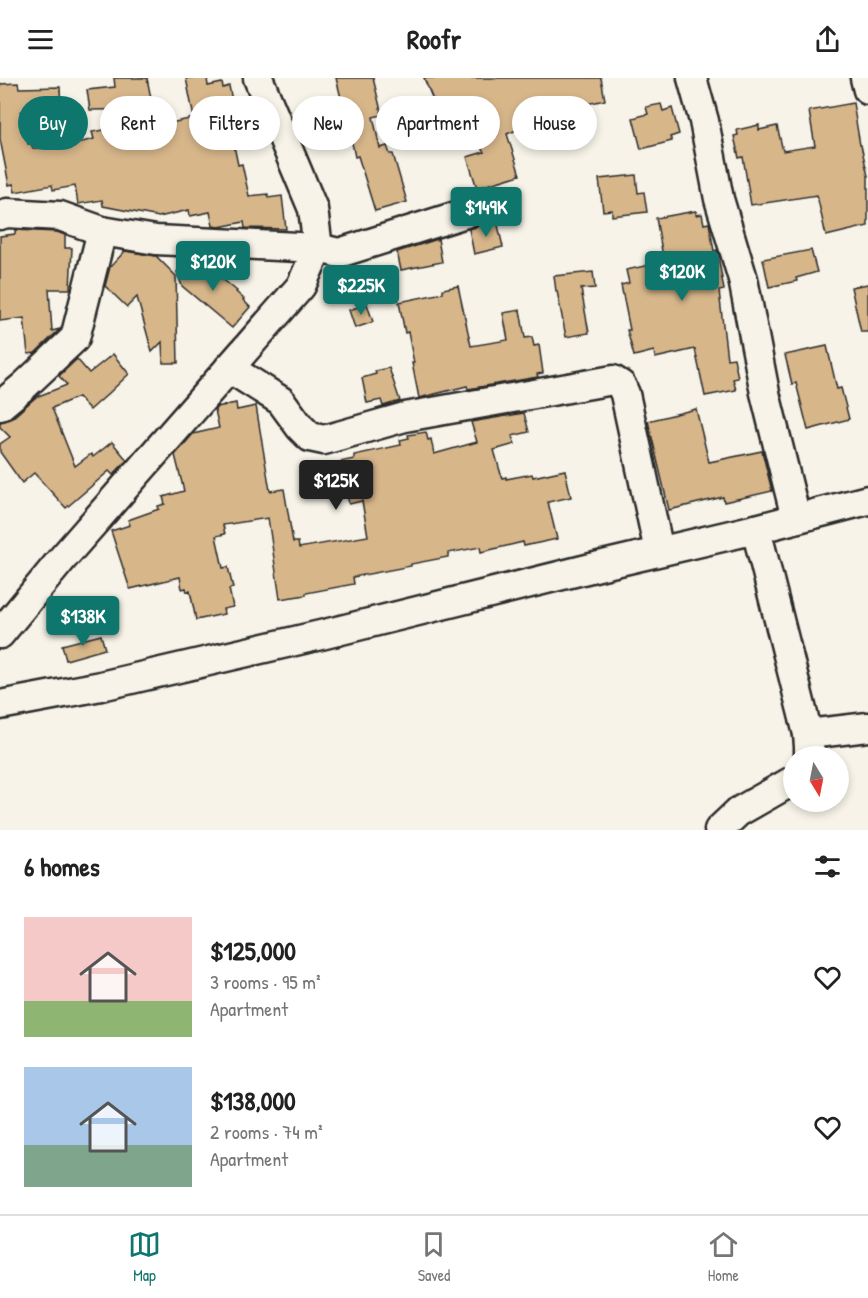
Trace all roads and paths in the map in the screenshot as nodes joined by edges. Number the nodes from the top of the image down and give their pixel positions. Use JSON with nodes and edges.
{"nodes":[{"id":1,"x":692,"y":78,"type":"edge"},
{"id":2,"x":865,"y":78,"type":"edge"},
{"id":3,"x":262,"y":79,"type":"edge"},
{"id":4,"x":868,"y":90,"type":"edge"},
{"id":5,"x":504,"y":201,"type":"dead end"},
{"id":6,"x":0,"y":215,"type":"edge"},
{"id":7,"x":102,"y":231,"type":"junction"},
{"id":8,"x":318,"y":248,"type":"junction"},
{"id":9,"x":229,"y":368,"type":"junction"},
{"id":10,"x":0,"y":406,"type":"edge"},
{"id":11,"x":868,"y":500,"type":"edge"},
{"id":12,"x":796,"y":518,"type":"junction"},
{"id":13,"x":756,"y":529,"type":"junction"},
{"id":14,"x":659,"y":552,"type":"junction"},
{"id":15,"x":0,"y":634,"type":"edge"},
{"id":16,"x":0,"y":705,"type":"edge"},
{"id":17,"x":868,"y":727,"type":"edge"},
{"id":18,"x":808,"y":745,"type":"edge"},
{"id":19,"x":783,"y":786,"type":"edge"},
{"id":20,"x":718,"y":830,"type":"edge"}],
"edges":[{"from":1,"to":12,"type":"street"},
{"from":2,"to":4,"type":"street"},
{"from":3,"to":8,"type":"street"},
{"from":5,"to":8,"type":"street"},
{"from":6,"to":7,"type":"street"},
{"from":7,"to":8,"type":"street"},
{"from":7,"to":10,"type":"street"},
{"from":8,"to":9,"type":"street"},
{"from":9,"to":14,"type":"street"},
{"from":9,"to":15,"type":"street"},
{"from":11,"to":12,"type":"street"},
{"from":12,"to":13,"type":"street"},
{"from":13,"to":14,"type":"street"},
{"from":13,"to":18,"type":"street"},
{"from":14,"to":16,"type":"street"},
{"from":17,"to":18,"type":"street"},
{"from":19,"to":20,"type":"street"}]}
